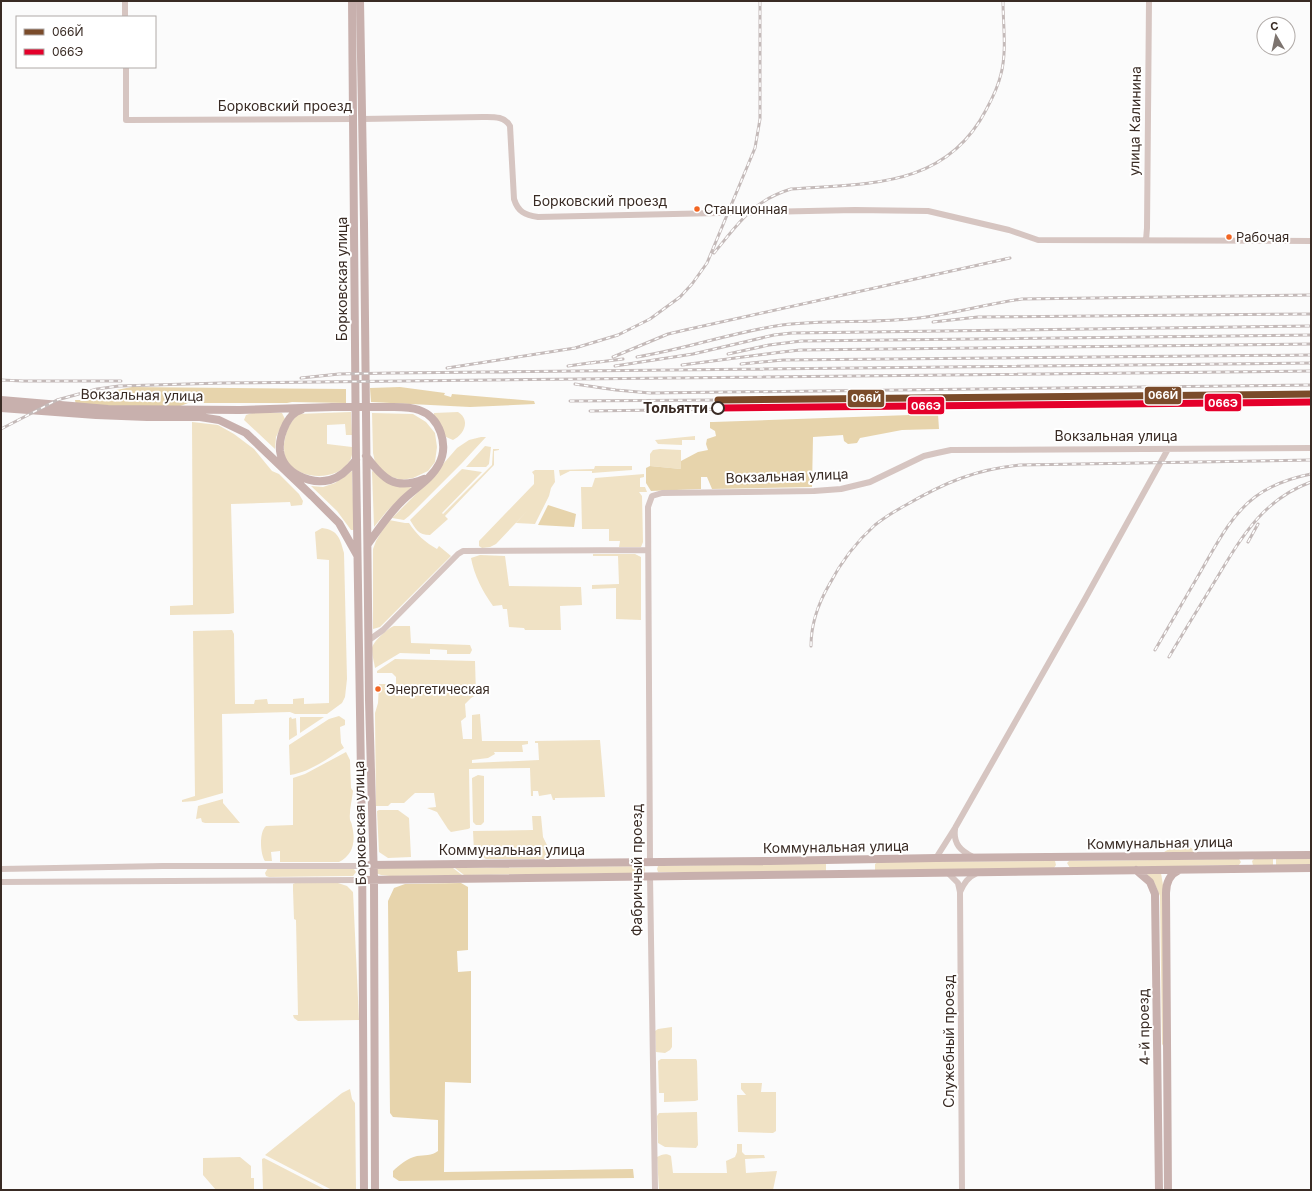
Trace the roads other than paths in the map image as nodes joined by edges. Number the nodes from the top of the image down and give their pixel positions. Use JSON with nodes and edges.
{"nodes":[{"id":1,"x":125,"y":1,"type":"edge"},
{"id":2,"x":352,"y":1,"type":"edge"},
{"id":3,"x":360,"y":1,"type":"edge"},
{"id":4,"x":1149,"y":1,"type":"edge"},
{"id":5,"x":125,"y":16,"type":"edge"},
{"id":6,"x":126,"y":68,"type":"edge"},
{"id":7,"x":358,"y":119,"type":"junction"},
{"id":8,"x":1146,"y":240,"type":"junction"},
{"id":9,"x":1311,"y":241,"type":"edge"},
{"id":10,"x":1,"y":400,"type":"edge"},
{"id":11,"x":1,"y":408,"type":"edge"},
{"id":12,"x":304,"y":408,"type":"junction"},
{"id":13,"x":284,"y":409,"type":"junction"},
{"id":14,"x":240,"y":410,"type":"junction"},
{"id":15,"x":288,"y":420,"type":"junction"},
{"id":16,"x":235,"y":427,"type":"junction"},
{"id":17,"x":1168,"y":448,"type":"junction"},
{"id":18,"x":1311,"y":448,"type":"edge"},
{"id":19,"x":366,"y":456,"type":"junction"},
{"id":20,"x":356,"y":460,"type":"junction"},
{"id":21,"x":428,"y":477,"type":"junction"},
{"id":22,"x":368,"y":545,"type":"junction"},
{"id":23,"x":648,"y":550,"type":"junction"},
{"id":24,"x":359,"y":557,"type":"junction"},
{"id":25,"x":369,"y":640,"type":"junction"},
{"id":26,"x":955,"y":828,"type":"junction"},
{"id":27,"x":1311,"y":854,"type":"edge"},
{"id":28,"x":1244,"y":855,"type":"junction"},
{"id":29,"x":1061,"y":857,"type":"junction"},
{"id":30,"x":936,"y":858,"type":"junction"},
{"id":31,"x":975,"y":858,"type":"junction"},
{"id":32,"x":875,"y":859,"type":"junction"},
{"id":33,"x":858,"y":860,"type":"junction"},
{"id":34,"x":650,"y":862,"type":"junction"},
{"id":35,"x":374,"y":865,"type":"junction"},
{"id":36,"x":362,"y":866,"type":"junction"},
{"id":37,"x":1311,"y":868,"type":"edge"},
{"id":38,"x":1244,"y":869,"type":"junction"},
{"id":39,"x":1,"y":870,"type":"edge"},
{"id":40,"x":1136,"y":870,"type":"junction"},
{"id":41,"x":1179,"y":870,"type":"junction"},
{"id":42,"x":1062,"y":871,"type":"junction"},
{"id":43,"x":978,"y":872,"type":"junction"},
{"id":44,"x":948,"y":873,"type":"junction"},
{"id":45,"x":857,"y":874,"type":"junction"},
{"id":46,"x":876,"y":874,"type":"junction"},
{"id":47,"x":650,"y":876,"type":"junction"},
{"id":48,"x":362,"y":880,"type":"junction"},
{"id":49,"x":374,"y":880,"type":"junction"},
{"id":50,"x":1,"y":882,"type":"edge"},
{"id":51,"x":960,"y":892,"type":"junction"},
{"id":52,"x":1157,"y":1054,"type":"junction"},
{"id":53,"x":1167,"y":1054,"type":"junction"},
{"id":54,"x":364,"y":1190,"type":"edge"},
{"id":55,"x":375,"y":1190,"type":"edge"},
{"id":56,"x":655,"y":1190,"type":"edge"},
{"id":57,"x":962,"y":1190,"type":"edge"},
{"id":58,"x":1159,"y":1190,"type":"edge"},
{"id":59,"x":1168,"y":1190,"type":"edge"}],
"edges":[{"from":1,"to":5,"type":"street"},
{"from":2,"to":7,"type":"main road","name":"Борковская улица"},
{"from":3,"to":7,"type":"main road","name":"Борковская улица"},
{"from":4,"to":8,"type":"street","name":"улица Калинина"},
{"from":6,"to":7,"type":"street","name":"Борковский проезд"},
{"from":7,"to":8,"type":"street","name":"Борковский проезд"},
{"from":7,"to":19,"type":"main road","name":"Борковская улица"},
{"from":7,"to":20,"type":"main road","name":"Борковская улица"},
{"from":8,"to":9,"type":"street"},
{"from":10,"to":14,"type":"main road","name":"Вокзальная улица"},
{"from":11,"to":16,"type":"main road"},
{"from":12,"to":13,"type":"main road","name":"Вокзальная улица"},
{"from":12,"to":15,"type":"main road"},
{"from":12,"to":21,"type":"main road","name":"Вокзальная улица","bridge":true},
{"from":13,"to":14,"type":"main road","name":"Вокзальная улица"},
{"from":13,"to":15,"type":"main road"},
{"from":14,"to":16,"type":"main road"},
{"from":15,"to":20,"type":"main road"},
{"from":16,"to":24,"type":"main road"},
{"from":17,"to":18,"type":"street","name":"Вокзальная улица"},
{"from":17,"to":23,"type":"street","name":"Вокзальная улица"},
{"from":17,"to":26,"type":"street"},
{"from":19,"to":21,"type":"main road"},
{"from":19,"to":22,"type":"main road","name":"Борковская улица"},
{"from":20,"to":24,"type":"main road","name":"Борковская улица"},
{"from":21,"to":22,"type":"main road","name":"Вокзальная улица"},
{"from":22,"to":25,"type":"main road","name":"Борковская улица"},
{"from":23,"to":25,"type":"street"},
{"from":23,"to":34,"type":"street","name":"Фабричный проезд"},
{"from":24,"to":36,"type":"main road","name":"Борковская улица"},
{"from":25,"to":35,"type":"main road","name":"Борковская улица"},
{"from":26,"to":30,"type":"street"},
{"from":26,"to":31,"type":"street"},
{"from":27,"to":28,"type":"main road","name":"Коммунальная улица"},
{"from":28,"to":29,"type":"main road","name":"Коммунальная улица"},
{"from":28,"to":38,"type":"main road"},
{"from":29,"to":31,"type":"main road","name":"Коммунальная улица"},
{"from":29,"to":42,"type":"main road"},
{"from":30,"to":31,"type":"main road","name":"Коммунальная улица"},
{"from":30,"to":32,"type":"main road","name":"Коммунальная улица"},
{"from":32,"to":33,"type":"main road","name":"Коммунальная улица"},
{"from":32,"to":46,"type":"main road"},
{"from":33,"to":34,"type":"main road","name":"Коммунальная улица"},
{"from":33,"to":45,"type":"main road"},
{"from":34,"to":35,"type":"main road","name":"Коммунальная улица"},
{"from":34,"to":47,"type":"main road","name":"Фабричный проезд"},
{"from":35,"to":36,"type":"main road","name":"Коммунальная улица"},
{"from":35,"to":49,"type":"main road","name":"Борковская улица"},
{"from":36,"to":39,"type":"street"},
{"from":36,"to":48,"type":"main road","name":"Борковская улица"},
{"from":37,"to":38,"type":"main road","name":"Коммунальная улица"},
{"from":38,"to":41,"type":"main road","name":"Коммунальная улица"},
{"from":40,"to":41,"type":"main road","name":"Коммунальная улица"},
{"from":40,"to":42,"type":"main road","name":"Коммунальная улица"},
{"from":40,"to":52,"type":"main road","name":"4-й проезд"},
{"from":41,"to":53,"type":"main road","name":"4-й проезд"},
{"from":42,"to":43,"type":"main road","name":"Коммунальная улица"},
{"from":43,"to":44,"type":"main road","name":"Коммунальная улица"},
{"from":43,"to":51,"type":"street"},
{"from":44,"to":46,"type":"main road","name":"Коммунальная улица"},
{"from":44,"to":51,"type":"street","name":"Служебный проезд"},
{"from":45,"to":46,"type":"main road","name":"Коммунальная улица"},
{"from":45,"to":47,"type":"main road","name":"Коммунальная улица"},
{"from":47,"to":49,"type":"main road","name":"Коммунальная улица"},
{"from":47,"to":56,"type":"street","name":"Фабричный проезд"},
{"from":48,"to":49,"type":"main road","name":"Коммунальная улица"},
{"from":48,"to":50,"type":"street"},
{"from":48,"to":54,"type":"main road","name":"Борковская улица"},
{"from":49,"to":55,"type":"main road","name":"Борковская улица"},
{"from":51,"to":57,"type":"street","name":"Служебный проезд"},
{"from":52,"to":53,"type":"main road"},
{"from":52,"to":58,"type":"main road","name":"4-й проезд"},
{"from":53,"to":59,"type":"main road","name":"4-й проезд"}]}
